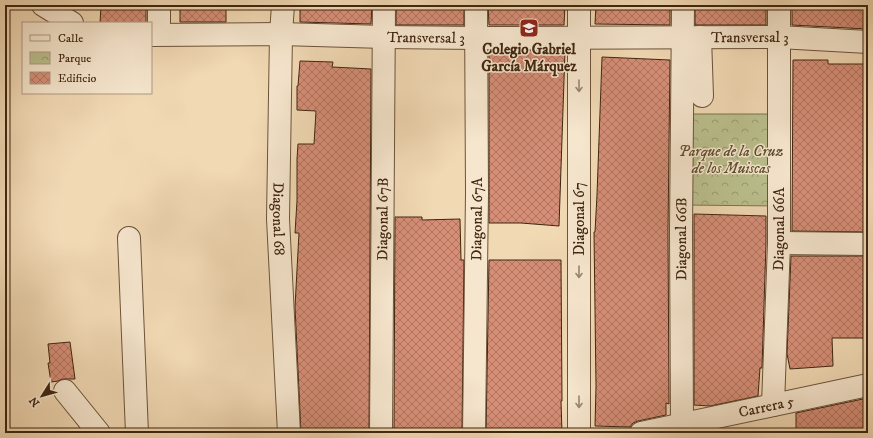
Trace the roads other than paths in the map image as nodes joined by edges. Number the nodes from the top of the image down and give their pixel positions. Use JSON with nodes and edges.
{"nodes":[{"id":1,"x":43,"y":5,"type":"edge"},
{"id":2,"x":159,"y":5,"type":"edge"},
{"id":3,"x":283,"y":5,"type":"edge"},
{"id":4,"x":384,"y":5,"type":"edge"},
{"id":5,"x":476,"y":5,"type":"edge"},
{"id":6,"x":579,"y":5,"type":"edge"},
{"id":7,"x":683,"y":5,"type":"edge"},
{"id":8,"x":779,"y":5,"type":"edge"},
{"id":9,"x":70,"y":22,"type":"edge"},
{"id":10,"x":155,"y":34,"type":"edge"},
{"id":11,"x":281,"y":34,"type":"junction"},
{"id":12,"x":384,"y":37,"type":"junction"},
{"id":13,"x":579,"y":37,"type":"junction"},
{"id":14,"x":692,"y":37,"type":"junction"},
{"id":15,"x":476,"y":38,"type":"junction"},
{"id":16,"x":779,"y":38,"type":"junction"},
{"id":17,"x":868,"y":42,"type":"edge"},
{"id":18,"x":702,"y":96,"type":"dead end"},
{"id":19,"x":129,"y":238,"type":"dead end"},
{"id":20,"x":779,"y":243,"type":"junction"},
{"id":21,"x":868,"y":244,"type":"edge"},
{"id":22,"x":868,"y":385,"type":"edge"},
{"id":23,"x":65,"y":391,"type":"dead end"},
{"id":24,"x":773,"y":405,"type":"junction"},
{"id":25,"x":682,"y":424,"type":"junction"},
{"id":26,"x":98,"y":433,"type":"edge"},
{"id":27,"x":137,"y":433,"type":"edge"},
{"id":28,"x":289,"y":433,"type":"edge"},
{"id":29,"x":381,"y":433,"type":"edge"},
{"id":30,"x":474,"y":433,"type":"edge"},
{"id":31,"x":579,"y":433,"type":"edge"},
{"id":32,"x":641,"y":433,"type":"edge"}],
"edges":[{"from":1,"to":9,"type":"street"},
{"from":2,"to":10,"type":"street"},
{"from":3,"to":11,"type":"street","name":"Diagonal 68"},
{"from":4,"to":12,"type":"street","name":"Diagonal 67B"},
{"from":5,"to":15,"type":"street","name":"Diagonal 67A"},
{"from":6,"to":13,"type":"street","name":"Diagonal 67"},
{"from":7,"to":14,"type":"street","name":"Diagonal 66B"},
{"from":8,"to":16,"type":"street","name":"Diagonal 66A"},
{"from":10,"to":11,"type":"street","name":"Transversal 3"},
{"from":11,"to":12,"type":"street","name":"Transversal 3"},
{"from":11,"to":28,"type":"street","name":"Diagonal 68"},
{"from":12,"to":15,"type":"street","name":"Transversal 3"},
{"from":12,"to":29,"type":"street","name":"Diagonal 67B"},
{"from":13,"to":14,"type":"street","name":"Transversal 3"},
{"from":13,"to":15,"type":"street","name":"Transversal 3"},
{"from":13,"to":31,"type":"street","name":"Diagonal 67","one_way":true},
{"from":14,"to":16,"type":"street","name":"Transversal 3"},
{"from":14,"to":18,"type":"street"},
{"from":14,"to":25,"type":"street","name":"Diagonal 66B"},
{"from":15,"to":30,"type":"street","name":"Diagonal 67A"},
{"from":16,"to":17,"type":"street","name":"Transversal 3"},
{"from":16,"to":20,"type":"street","name":"Diagonal 66A"},
{"from":19,"to":27,"type":"street"},
{"from":20,"to":21,"type":"street"},
{"from":20,"to":24,"type":"street","name":"Diagonal 66A"},
{"from":22,"to":24,"type":"street","name":"Carrera 5"},
{"from":23,"to":26,"type":"street"},
{"from":24,"to":25,"type":"street","name":"Carrera 5"},
{"from":25,"to":32,"type":"street","name":"Carrera 5"}]}
